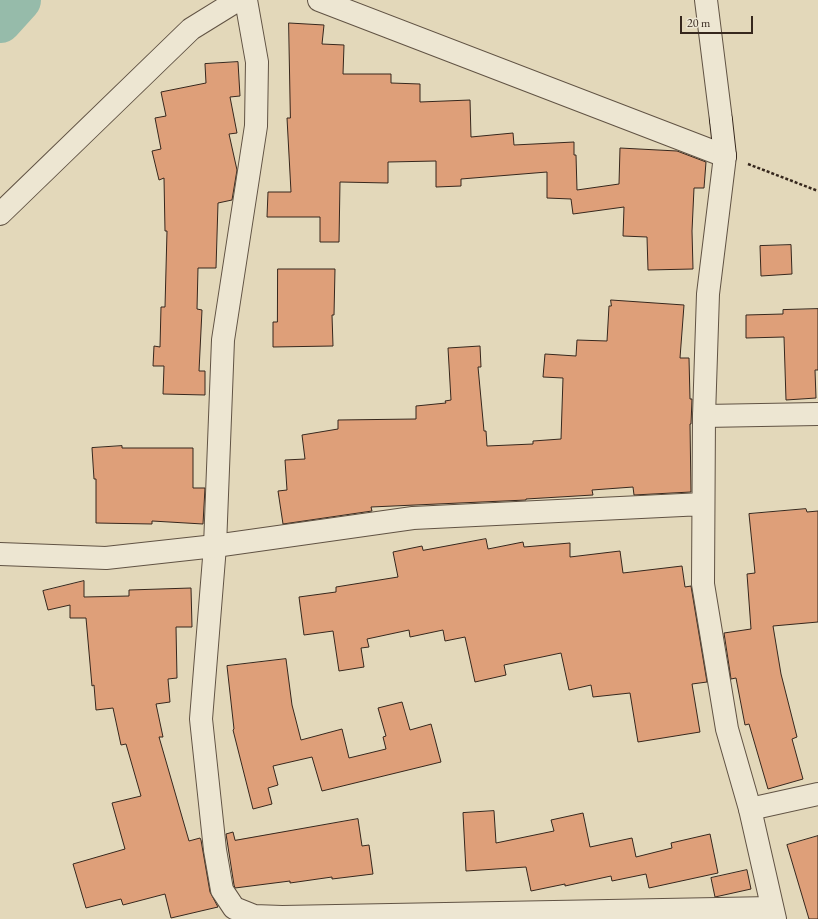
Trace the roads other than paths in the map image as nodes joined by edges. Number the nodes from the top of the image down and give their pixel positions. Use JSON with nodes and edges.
{"nodes":[{"id":1,"x":238,"y":0,"type":"edge"},
{"id":2,"x":246,"y":0,"type":"edge"},
{"id":3,"x":319,"y":0,"type":"edge"},
{"id":4,"x":706,"y":0,"type":"edge"},
{"id":5,"x":725,"y":156,"type":"junction"},
{"id":6,"x":0,"y":214,"type":"edge"},
{"id":7,"x":818,"y":414,"type":"edge"},
{"id":8,"x":704,"y":416,"type":"junction"},
{"id":9,"x":703,"y":504,"type":"junction"},
{"id":10,"x":215,"y":546,"type":"junction"},
{"id":11,"x":0,"y":554,"type":"edge"},
{"id":12,"x":818,"y":794,"type":"edge"},
{"id":13,"x":750,"y":809,"type":"junction"},
{"id":14,"x":227,"y":914,"type":"edge"},
{"id":15,"x":773,"y":914,"type":"edge"}],
"edges":[{"from":1,"to":6,"type":"street"},
{"from":2,"to":10,"type":"street"},
{"from":3,"to":5,"type":"street"},
{"from":4,"to":5,"type":"street"},
{"from":5,"to":8,"type":"street"},
{"from":7,"to":8,"type":"street"},
{"from":8,"to":9,"type":"street"},
{"from":9,"to":10,"type":"street"},
{"from":9,"to":13,"type":"street"},
{"from":10,"to":11,"type":"street"},
{"from":10,"to":14,"type":"street"},
{"from":12,"to":13,"type":"street"},
{"from":13,"to":15,"type":"street"},
{"from":14,"to":15,"type":"street"}]}
